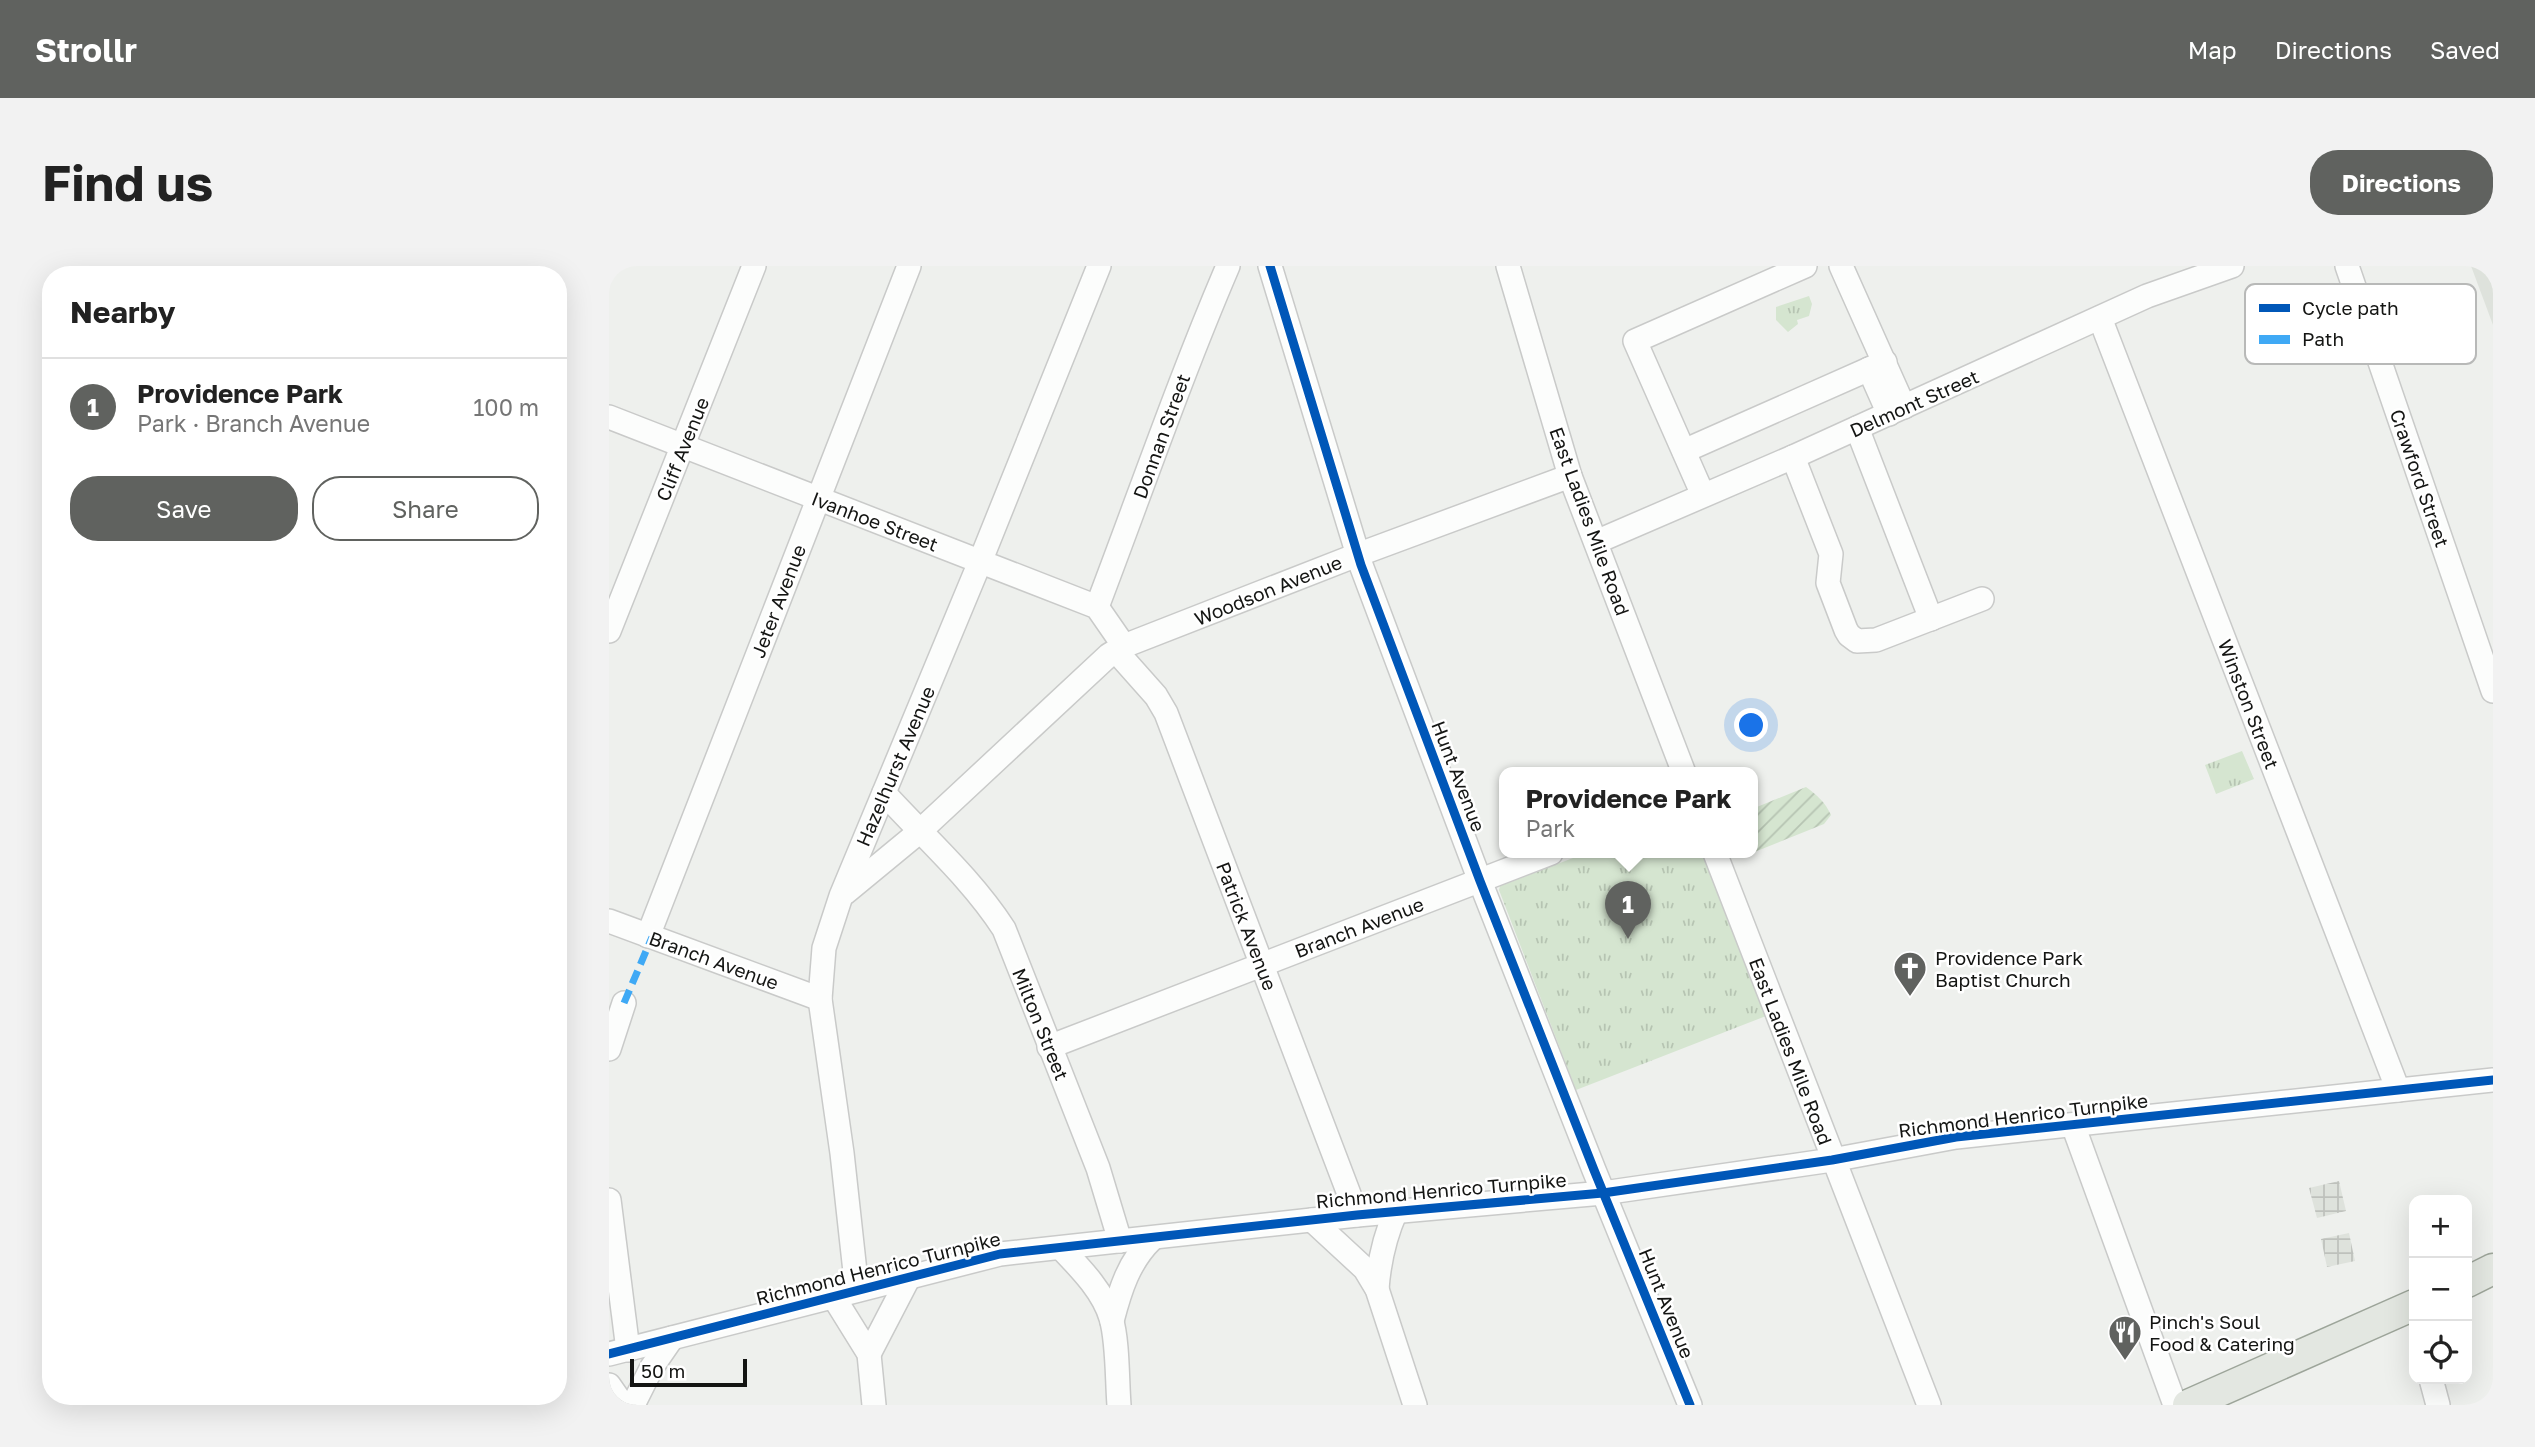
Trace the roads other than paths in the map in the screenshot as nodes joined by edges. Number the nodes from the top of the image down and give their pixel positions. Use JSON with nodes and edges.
{"nodes":[{"id":1,"x":754,"y":266,"type":"edge"},
{"id":2,"x":909,"y":266,"type":"edge"},
{"id":3,"x":1098,"y":266,"type":"edge"},
{"id":4,"x":1228,"y":266,"type":"edge"},
{"id":5,"x":1271,"y":266,"type":"edge"},
{"id":6,"x":1508,"y":266,"type":"edge"},
{"id":7,"x":1805,"y":266,"type":"edge"},
{"id":8,"x":1841,"y":266,"type":"edge"},
{"id":9,"x":2232,"y":266,"type":"edge"},
{"id":10,"x":2347,"y":266,"type":"edge"},
{"id":11,"x":2353,"y":284,"type":"edge"},
{"id":12,"x":2100,"y":317,"type":"junction"},
{"id":13,"x":2381,"y":364,"type":"edge"},
{"id":14,"x":1877,"y":365,"type":"junction"},
{"id":15,"x":1897,"y":410,"type":"junction"},
{"id":16,"x":609,"y":417,"type":"edge"},
{"id":17,"x":1857,"y":428,"type":"junction"},
{"id":18,"x":683,"y":446,"type":"junction"},
{"id":19,"x":1683,"y":451,"type":"junction"},
{"id":20,"x":1793,"y":457,"type":"junction"},
{"id":21,"x":1570,"y":476,"type":"junction"},
{"id":22,"x":1703,"y":495,"type":"junction"},
{"id":23,"x":817,"y":498,"type":"junction"},
{"id":24,"x":1596,"y":542,"type":"junction"},
{"id":25,"x":1357,"y":555,"type":"junction"},
{"id":26,"x":980,"y":562,"type":"junction"},
{"id":27,"x":1982,"y":599,"type":"dead end"},
{"id":28,"x":1097,"y":607,"type":"junction"},
{"id":29,"x":1931,"y":619,"type":"junction"},
{"id":30,"x":609,"y":631,"type":"edge"},
{"id":31,"x":1120,"y":648,"type":"junction"},
{"id":32,"x":2493,"y":691,"type":"edge"},
{"id":33,"x":1682,"y":767,"type":"edge"},
{"id":34,"x":884,"y":793,"type":"junction"},
{"id":35,"x":919,"y":832,"type":"junction"},
{"id":36,"x":1538,"y":858,"type":"edge"},
{"id":37,"x":1716,"y":858,"type":"edge"},
{"id":38,"x":1480,"y":881,"type":"junction"},
{"id":39,"x":842,"y":895,"type":"junction"},
{"id":40,"x":609,"y":921,"type":"edge"},
{"id":41,"x":647,"y":936,"type":"junction"},
{"id":42,"x":1262,"y":963,"type":"junction"},
{"id":43,"x":820,"y":999,"type":"junction"},
{"id":44,"x":624,"y":1003,"type":"dead end"},
{"id":45,"x":1049,"y":1047,"type":"junction"},
{"id":46,"x":609,"y":1049,"type":"edge"},
{"id":47,"x":2493,"y":1080,"type":"edge"},
{"id":48,"x":2399,"y":1090,"type":"junction"},
{"id":49,"x":2073,"y":1125,"type":"junction"},
{"id":50,"x":1832,"y":1160,"type":"junction"},
{"id":51,"x":1603,"y":1193,"type":"junction"},
{"id":52,"x":609,"y":1200,"type":"edge"},
{"id":53,"x":1395,"y":1211,"type":"junction"},
{"id":54,"x":1357,"y":1214,"type":"junction"},
{"id":55,"x":1312,"y":1220,"type":"junction"},
{"id":56,"x":1152,"y":1238,"type":"junction"},
{"id":57,"x":1120,"y":1241,"type":"junction"},
{"id":58,"x":1061,"y":1248,"type":"junction"},
{"id":59,"x":2493,"y":1269,"type":"edge"},
{"id":60,"x":909,"y":1277,"type":"junction"},
{"id":61,"x":2472,"y":1280,"type":"edge"},
{"id":62,"x":857,"y":1290,"type":"junction"},
{"id":63,"x":1377,"y":1290,"type":"junction"},
{"id":64,"x":833,"y":1296,"type":"junction"},
{"id":65,"x":2409,"y":1312,"type":"edge"},
{"id":66,"x":1112,"y":1321,"type":"junction"},
{"id":67,"x":672,"y":1338,"type":"junction"},
{"id":68,"x":618,"y":1352,"type":"edge"},
{"id":69,"x":869,"y":1354,"type":"junction"},
{"id":70,"x":2432,"y":1384,"type":"edge"},
{"id":71,"x":609,"y":1385,"type":"edge"},
{"id":72,"x":623,"y":1405,"type":"edge"},
{"id":73,"x":633,"y":1405,"type":"edge"},
{"id":74,"x":874,"y":1405,"type":"edge"},
{"id":75,"x":1119,"y":1405,"type":"edge"},
{"id":76,"x":1415,"y":1405,"type":"edge"},
{"id":77,"x":1690,"y":1405,"type":"edge"},
{"id":78,"x":1929,"y":1405,"type":"edge"},
{"id":79,"x":2175,"y":1405,"type":"edge"},
{"id":80,"x":2190,"y":1405,"type":"edge"},
{"id":81,"x":2438,"y":1405,"type":"edge"}],
"edges":[{"from":1,"to":18,"type":"street","name":"Cliff Avenue"},
{"from":2,"to":23,"type":"street","name":"Jeter Avenue"},
{"from":3,"to":26,"type":"street","name":"Hazelhurst Avenue"},
{"from":4,"to":28,"type":"street","name":"Donnan Street"},
{"from":5,"to":25,"type":"street","name":"Hunt Avenue"},
{"from":6,"to":21,"type":"street","name":"East Ladies Mile Road"},
{"from":7,"to":19,"type":"street"},
{"from":8,"to":14,"type":"street"},
{"from":9,"to":12,"type":"street","name":"Delmont Street"},
{"from":10,"to":11,"type":"street","name":"Crawford Street"},
{"from":12,"to":15,"type":"street","name":"Delmont Street"},
{"from":12,"to":48,"type":"street","name":"Winston Street"},
{"from":13,"to":32,"type":"street","name":"Crawford Street"},
{"from":14,"to":15,"type":"street"},
{"from":14,"to":19,"type":"street"},
{"from":15,"to":17,"type":"street","name":"Delmont Street"},
{"from":16,"to":18,"type":"street","name":"Ivanhoe Street"},
{"from":17,"to":20,"type":"street","name":"Delmont Street"},
{"from":17,"to":29,"type":"street"},
{"from":18,"to":23,"type":"street","name":"Ivanhoe Street"},
{"from":18,"to":30,"type":"street","name":"Cliff Avenue"},
{"from":19,"to":22,"type":"street"},
{"from":20,"to":22,"type":"street","name":"Delmont Street"},
{"from":20,"to":29,"type":"street"},
{"from":21,"to":24,"type":"street","name":"East Ladies Mile Road"},
{"from":21,"to":25,"type":"street","name":"Woodson Avenue"},
{"from":22,"to":24,"type":"street","name":"Delmont Street"},
{"from":23,"to":26,"type":"street","name":"Ivanhoe Street"},
{"from":23,"to":41,"type":"street","name":"Jeter Avenue"},
{"from":24,"to":33,"type":"street","name":"East Ladies Mile Road"},
{"from":25,"to":31,"type":"street","name":"Woodson Avenue"},
{"from":25,"to":38,"type":"street","name":"Hunt Avenue"},
{"from":26,"to":28,"type":"street","name":"Ivanhoe Street"},
{"from":26,"to":34,"type":"street","name":"Hazelhurst Avenue"},
{"from":27,"to":29,"type":"street"},
{"from":28,"to":31,"type":"street"},
{"from":31,"to":35,"type":"street"},
{"from":31,"to":42,"type":"street","name":"Patrick Avenue"},
{"from":34,"to":35,"type":"street","name":"Milton Street"},
{"from":34,"to":39,"type":"street","name":"Hazelhurst Avenue"},
{"from":35,"to":39,"type":"street"},
{"from":35,"to":45,"type":"street","name":"Milton Street"},
{"from":36,"to":38,"type":"street","name":"Branch Avenue"},
{"from":37,"to":50,"type":"street","name":"East Ladies Mile Road"},
{"from":38,"to":42,"type":"street","name":"Branch Avenue"},
{"from":38,"to":51,"type":"street","name":"Hunt Avenue"},
{"from":39,"to":43,"type":"street","name":"Hazelhurst Avenue"},
{"from":40,"to":41,"type":"street","name":"Branch Avenue"},
{"from":41,"to":43,"type":"street","name":"Branch Avenue"},
{"from":42,"to":45,"type":"street","name":"Branch Avenue"},
{"from":42,"to":54,"type":"street","name":"Patrick Avenue"},
{"from":43,"to":62,"type":"street","name":"Hazelhurst Avenue"},
{"from":44,"to":46,"type":"street"},
{"from":45,"to":57,"type":"street","name":"Milton Street"},
{"from":47,"to":48,"type":"street","name":"Richmond Henrico Turnpike"},
{"from":48,"to":49,"type":"street","name":"Richmond Henrico Turnpike"},
{"from":49,"to":50,"type":"street","name":"Richmond Henrico Turnpike"},
{"from":49,"to":79,"type":"street"},
{"from":50,"to":51,"type":"street","name":"Richmond Henrico Turnpike"},
{"from":50,"to":78,"type":"street","name":"East Ladies Mile Road"},
{"from":51,"to":53,"type":"street","name":"Richmond Henrico Turnpike"},
{"from":51,"to":77,"type":"street","name":"Hunt Avenue"},
{"from":52,"to":68,"type":"street"},
{"from":53,"to":54,"type":"street","name":"Richmond Henrico Turnpike"},
{"from":53,"to":63,"type":"street"},
{"from":54,"to":55,"type":"street","name":"Richmond Henrico Turnpike"},
{"from":55,"to":56,"type":"street","name":"Richmond Henrico Turnpike"},
{"from":55,"to":63,"type":"street"},
{"from":56,"to":57,"type":"street","name":"Richmond Henrico Turnpike"},
{"from":56,"to":66,"type":"street"},
{"from":57,"to":58,"type":"street","name":"Richmond Henrico Turnpike"},
{"from":58,"to":60,"type":"street","name":"Richmond Henrico Turnpike"},
{"from":58,"to":66,"type":"street"},
{"from":59,"to":61,"type":"main road"},
{"from":60,"to":62,"type":"street","name":"Richmond Henrico Turnpike"},
{"from":60,"to":69,"type":"street"},
{"from":62,"to":64,"type":"street","name":"Richmond Henrico Turnpike"},
{"from":63,"to":76,"type":"street"},
{"from":64,"to":67,"type":"street","name":"Richmond Henrico Turnpike"},
{"from":64,"to":69,"type":"street"},
{"from":65,"to":80,"type":"main road"},
{"from":66,"to":75,"type":"street"},
{"from":67,"to":68,"type":"street","name":"Richmond Henrico Turnpike"},
{"from":67,"to":73,"type":"street"},
{"from":69,"to":74,"type":"street"},
{"from":70,"to":81,"type":"street"},
{"from":71,"to":72,"type":"street"}]}
